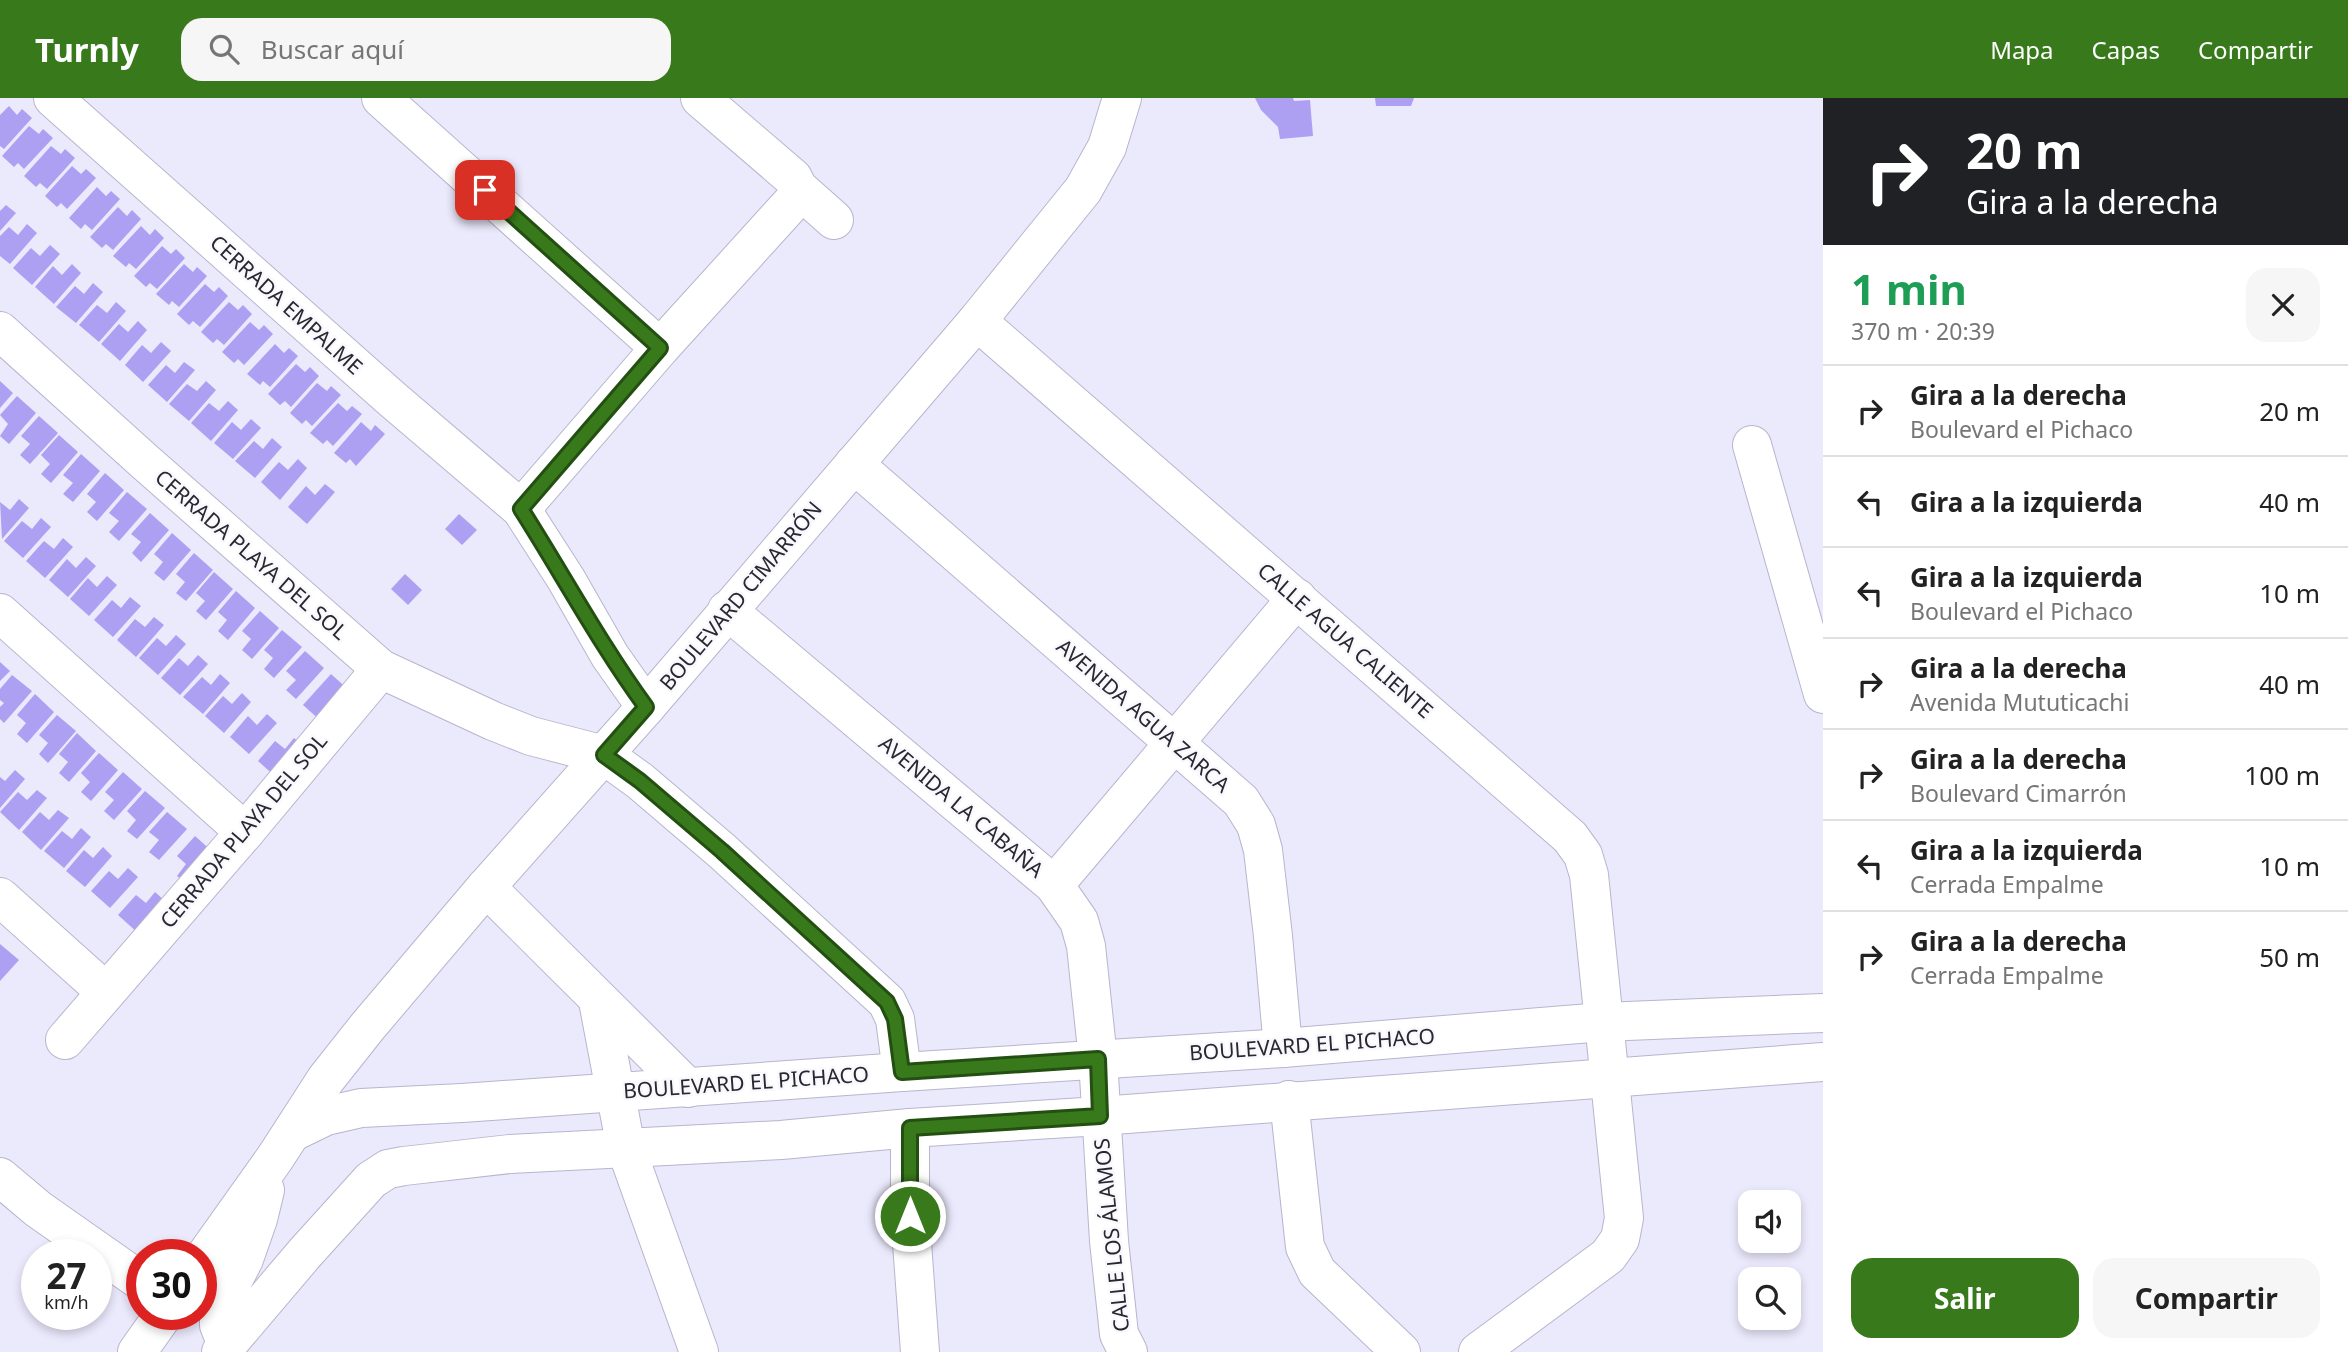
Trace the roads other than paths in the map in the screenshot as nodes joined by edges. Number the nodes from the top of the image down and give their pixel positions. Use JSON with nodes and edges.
{"nodes":[{"id":1,"x":53,"y":98,"type":"edge"},
{"id":2,"x":381,"y":98,"type":"edge"},
{"id":3,"x":700,"y":98,"type":"edge"},
{"id":4,"x":1122,"y":98,"type":"edge"},
{"id":5,"x":798,"y":188,"type":"junction"},
{"id":6,"x":834,"y":220,"type":"dead end"},
{"id":7,"x":977,"y":321,"type":"junction"},
{"id":8,"x":0,"y":331,"type":"edge"},
{"id":9,"x":660,"y":348,"type":"junction"},
{"id":10,"x":1752,"y":444,"type":"dead end"},
{"id":11,"x":854,"y":464,"type":"junction"},
{"id":12,"x":521,"y":509,"type":"junction"},
{"id":13,"x":1297,"y":598,"type":"junction"},
{"id":14,"x":727,"y":610,"type":"junction"},
{"id":15,"x":0,"y":613,"type":"edge"},
{"id":16,"x":381,"y":669,"type":"junction"},
{"id":17,"x":1823,"y":694,"type":"edge"},
{"id":18,"x":646,"y":707,"type":"junction"},
{"id":19,"x":1176,"y":742,"type":"junction"},
{"id":20,"x":604,"y":755,"type":"junction"},
{"id":21,"x":245,"y":832,"type":"junction"},
{"id":22,"x":1054,"y":885,"type":"junction"},
{"id":23,"x":486,"y":887,"type":"junction"},
{"id":24,"x":0,"y":897,"type":"edge"},
{"id":25,"x":106,"y":992,"type":"junction"},
{"id":26,"x":598,"y":1001,"type":"junction"},
{"id":27,"x":1823,"y":1013,"type":"edge"},
{"id":28,"x":1603,"y":1022,"type":"junction"},
{"id":29,"x":65,"y":1040,"type":"dead end"},
{"id":30,"x":1283,"y":1048,"type":"junction"},
{"id":31,"x":1098,"y":1059,"type":"junction"},
{"id":32,"x":1823,"y":1062,"type":"edge"},
{"id":33,"x":902,"y":1072,"type":"junction"},
{"id":34,"x":1611,"y":1078,"type":"junction"},
{"id":35,"x":688,"y":1088,"type":"junction"},
{"id":36,"x":615,"y":1093,"type":"junction"},
{"id":37,"x":1289,"y":1100,"type":"junction"},
{"id":38,"x":1100,"y":1116,"type":"junction"},
{"id":39,"x":910,"y":1128,"type":"junction"},
{"id":40,"x":284,"y":1145,"type":"junction"},
{"id":41,"x":626,"y":1148,"type":"junction"},
{"id":42,"x":0,"y":1177,"type":"edge"},
{"id":43,"x":217,"y":1239,"type":"edge"},
{"id":44,"x":126,"y":1271,"type":"edge"},
{"id":45,"x":153,"y":1330,"type":"edge"},
{"id":46,"x":205,"y":1330,"type":"edge"},
{"id":47,"x":228,"y":1350,"type":"edge"},
{"id":48,"x":137,"y":1352,"type":"edge"},
{"id":49,"x":699,"y":1352,"type":"edge"},
{"id":50,"x":920,"y":1352,"type":"edge"},
{"id":51,"x":1128,"y":1352,"type":"edge"},
{"id":52,"x":1401,"y":1352,"type":"edge"},
{"id":53,"x":1478,"y":1352,"type":"edge"}],
"edges":[{"from":1,"to":12,"type":"street","name":"CERRADA EMPALME"},
{"from":2,"to":9,"type":"street"},
{"from":3,"to":5,"type":"street"},
{"from":4,"to":7,"type":"street","name":"BOULEVARD CIMARRÓN"},
{"from":5,"to":6,"type":"street"},
{"from":5,"to":9,"type":"street"},
{"from":7,"to":11,"type":"street","name":"BOULEVARD CIMARRÓN"},
{"from":7,"to":13,"type":"street","name":"CALLE AGUA CALIENTE"},
{"from":8,"to":16,"type":"street","name":"CERRADA PLAYA DEL SOL"},
{"from":9,"to":12,"type":"street"},
{"from":10,"to":17,"type":"street"},
{"from":11,"to":14,"type":"street","name":"BOULEVARD CIMARRÓN"},
{"from":11,"to":19,"type":"street","name":"AVENIDA AGUA ZARCA"},
{"from":12,"to":18,"type":"street","name":"CERRADA EMPALME"},
{"from":13,"to":19,"type":"street"},
{"from":13,"to":28,"type":"street","name":"CALLE AGUA CALIENTE"},
{"from":14,"to":18,"type":"street","name":"BOULEVARD CIMARRÓN"},
{"from":14,"to":22,"type":"street","name":"AVENIDA LA CABAÑA"},
{"from":15,"to":21,"type":"street","name":"CERRADA PLAYA DEL SOL"},
{"from":16,"to":20,"type":"street","name":"CERRADA PLAYA DEL SOL"},
{"from":16,"to":21,"type":"street","name":"CERRADA PLAYA DEL SOL"},
{"from":18,"to":20,"type":"street","name":"BOULEVARD CIMARRÓN"},
{"from":19,"to":22,"type":"street"},
{"from":19,"to":30,"type":"street","name":"AVENIDA AGUA ZARCA"},
{"from":20,"to":23,"type":"street","name":"BOULEVARD CIMARRÓN"},
{"from":20,"to":33,"type":"street"},
{"from":21,"to":25,"type":"street","name":"CERRADA PLAYA DEL SOL"},
{"from":22,"to":31,"type":"street","name":"AVENIDA LA CABAÑA"},
{"from":23,"to":26,"type":"street"},
{"from":23,"to":40,"type":"street","name":"BOULEVARD CIMARRÓN"},
{"from":24,"to":25,"type":"street"},
{"from":25,"to":29,"type":"street"},
{"from":26,"to":35,"type":"street"},
{"from":26,"to":36,"type":"street"},
{"from":27,"to":28,"type":"street","name":"BOULEVARD EL PICHACO"},
{"from":28,"to":30,"type":"street","name":"BOULEVARD EL PICHACO"},
{"from":28,"to":34,"type":"street","name":"CALLE AGUA CALIENTE"},
{"from":30,"to":31,"type":"street","name":"BOULEVARD EL PICHACO"},
{"from":31,"to":33,"type":"street","name":"BOULEVARD EL PICHACO"},
{"from":31,"to":38,"type":"street","name":"AVENIDA LA CABAÑA"},
{"from":32,"to":34,"type":"street"},
{"from":33,"to":35,"type":"street","name":"BOULEVARD EL PICHACO"},
{"from":34,"to":37,"type":"street"},
{"from":34,"to":53,"type":"street","name":"CALLE AGUA CALIENTE"},
{"from":35,"to":36,"type":"street","name":"BOULEVARD EL PICHACO"},
{"from":36,"to":40,"type":"street","name":"BOULEVARD EL PICHACO"},
{"from":36,"to":41,"type":"street"},
{"from":37,"to":38,"type":"street"},
{"from":37,"to":52,"type":"street"},
{"from":38,"to":39,"type":"street"},
{"from":38,"to":51,"type":"street","name":"CALLE LOS ÁLAMOS"},
{"from":39,"to":41,"type":"street"},
{"from":39,"to":50,"type":"street"},
{"from":40,"to":43,"type":"street","name":"BOULEVARD EL PICHACO"},
{"from":40,"to":47,"type":"street"},
{"from":41,"to":47,"type":"street"},
{"from":41,"to":49,"type":"street"},
{"from":42,"to":44,"type":"street"},
{"from":45,"to":48,"type":"street"},
{"from":46,"to":47,"type":"street"}]}
